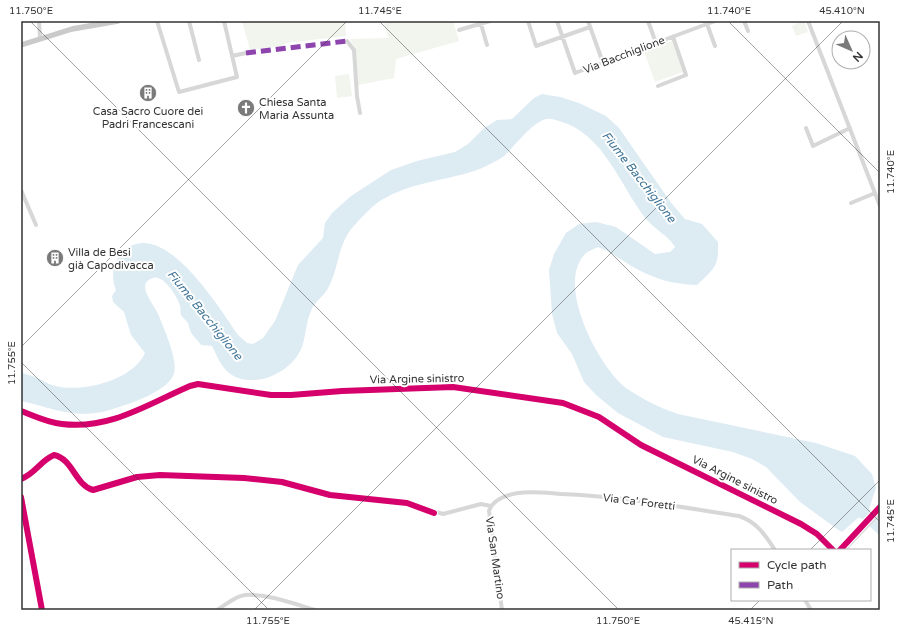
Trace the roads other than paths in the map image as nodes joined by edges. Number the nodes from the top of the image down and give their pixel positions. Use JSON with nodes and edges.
{"nodes":[{"id":1,"x":39,"y":21,"type":"edge"},
{"id":2,"x":118,"y":21,"type":"edge"},
{"id":3,"x":157,"y":21,"type":"edge"},
{"id":4,"x":189,"y":21,"type":"edge"},
{"id":5,"x":224,"y":21,"type":"edge"},
{"id":6,"x":490,"y":21,"type":"edge"},
{"id":7,"x":528,"y":21,"type":"edge"},
{"id":8,"x":557,"y":21,"type":"edge"},
{"id":9,"x":588,"y":21,"type":"edge"},
{"id":10,"x":648,"y":21,"type":"edge"},
{"id":11,"x":715,"y":21,"type":"edge"},
{"id":12,"x":744,"y":21,"type":"edge"},
{"id":13,"x":808,"y":21,"type":"edge"},
{"id":14,"x":481,"y":24,"type":"junction"},
{"id":15,"x":707,"y":24,"type":"junction"},
{"id":16,"x":590,"y":27,"type":"junction"},
{"id":17,"x":459,"y":30,"type":"dead end"},
{"id":18,"x":748,"y":32,"type":"dead end"},
{"id":19,"x":562,"y":37,"type":"junction"},
{"id":20,"x":673,"y":37,"type":"junction"},
{"id":21,"x":40,"y":38,"type":"junction"},
{"id":22,"x":347,"y":41,"type":"dead end"},
{"id":23,"x":656,"y":43,"type":"junction"},
{"id":24,"x":21,"y":45,"type":"edge"},
{"id":25,"x":487,"y":45,"type":"dead end"},
{"id":26,"x":715,"y":46,"type":"dead end"},
{"id":27,"x":246,"y":53,"type":"dead end"},
{"id":28,"x":232,"y":56,"type":"junction"},
{"id":29,"x":199,"y":60,"type":"dead end"},
{"id":30,"x":603,"y":63,"type":"junction"},
{"id":31,"x":658,"y":86,"type":"dead end"},
{"id":32,"x":360,"y":113,"type":"dead end"},
{"id":33,"x":806,"y":128,"type":"dead end"},
{"id":34,"x":850,"y":128,"type":"junction"},
{"id":35,"x":21,"y":190,"type":"edge"},
{"id":36,"x":875,"y":193,"type":"junction"},
{"id":37,"x":851,"y":204,"type":"dead end"},
{"id":38,"x":880,"y":206,"type":"edge"},
{"id":39,"x":36,"y":225,"type":"dead end"},
{"id":40,"x":21,"y":411,"type":"edge"},
{"id":41,"x":21,"y":479,"type":"edge"},
{"id":42,"x":21,"y":497,"type":"edge"},
{"id":43,"x":490,"y":506,"type":"junction"},
{"id":44,"x":880,"y":512,"type":"edge"},
{"id":45,"x":774,"y":549,"type":"edge"},
{"id":46,"x":832,"y":549,"type":"edge"},
{"id":47,"x":845,"y":549,"type":"edge"},
{"id":48,"x":806,"y":601,"type":"edge"},
{"id":49,"x":42,"y":610,"type":"edge"},
{"id":50,"x":217,"y":610,"type":"edge"},
{"id":51,"x":315,"y":610,"type":"edge"},
{"id":52,"x":502,"y":610,"type":"edge"},
{"id":53,"x":811,"y":610,"type":"edge"}],
"edges":[{"from":1,"to":21,"type":"street"},
{"from":2,"to":21,"type":"main road"},
{"from":3,"to":28,"type":"street"},
{"from":4,"to":29,"type":"street"},
{"from":5,"to":28,"type":"street"},
{"from":6,"to":14,"type":"street"},
{"from":7,"to":19,"type":"street"},
{"from":8,"to":19,"type":"street"},
{"from":9,"to":16,"type":"street"},
{"from":10,"to":23,"type":"street"},
{"from":11,"to":15,"type":"street","name":"Via Bacchiglione"},
{"from":12,"to":18,"type":"street"},
{"from":13,"to":34,"type":"street"},
{"from":14,"to":17,"type":"street"},
{"from":14,"to":25,"type":"street"},
{"from":15,"to":20,"type":"street","name":"Via Bacchiglione"},
{"from":15,"to":26,"type":"street"},
{"from":16,"to":19,"type":"street"},
{"from":16,"to":30,"type":"street"},
{"from":19,"to":30,"type":"street","name":"Via Bacchiglione"},
{"from":20,"to":23,"type":"street","name":"Via Bacchiglione"},
{"from":20,"to":31,"type":"street","name":"Via Bacchiglione"},
{"from":21,"to":24,"type":"main road"},
{"from":22,"to":32,"type":"street"},
{"from":23,"to":30,"type":"street","name":"Via Bacchiglione"},
{"from":27,"to":28,"type":"street"},
{"from":33,"to":34,"type":"street"},
{"from":34,"to":36,"type":"street"},
{"from":35,"to":39,"type":"street"},
{"from":36,"to":37,"type":"street"},
{"from":36,"to":38,"type":"street"},
{"from":40,"to":46,"type":"street","name":"Via Argine sinistro"},
{"from":41,"to":43,"type":"street"},
{"from":42,"to":49,"type":"street"},
{"from":43,"to":45,"type":"street","name":"Via Ca' Foretti"},
{"from":43,"to":52,"type":"street","name":"Via San Martino"},
{"from":44,"to":47,"type":"street"},
{"from":48,"to":53,"type":"street"},
{"from":50,"to":51,"type":"street"}]}
